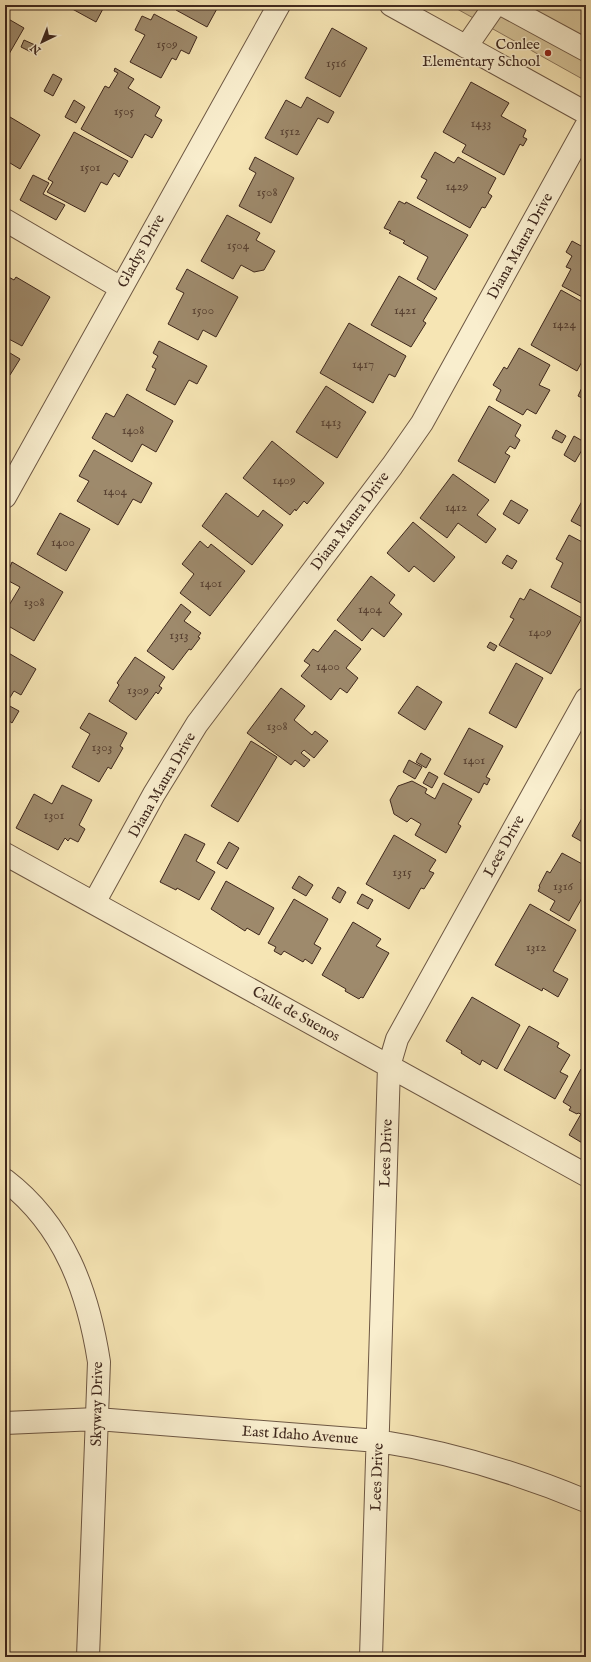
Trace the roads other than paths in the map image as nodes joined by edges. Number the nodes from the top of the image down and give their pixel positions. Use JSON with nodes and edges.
{"nodes":[{"id":1,"x":279,"y":5,"type":"edge"},
{"id":2,"x":390,"y":5,"type":"edge"},
{"id":3,"x":495,"y":5,"type":"edge"},
{"id":4,"x":503,"y":5,"type":"edge"},
{"id":5,"x":466,"y":47,"type":"junction"},
{"id":6,"x":586,"y":50,"type":"edge"},
{"id":7,"x":586,"y":113,"type":"edge"},
{"id":8,"x":586,"y":126,"type":"edge"},
{"id":9,"x":5,"y":220,"type":"edge"},
{"id":10,"x":121,"y":288,"type":"junction"},
{"id":11,"x":5,"y":496,"type":"edge"},
{"id":12,"x":586,"y":699,"type":"edge"},
{"id":13,"x":5,"y":854,"type":"edge"},
{"id":14,"x":94,"y":903,"type":"junction"},
{"id":15,"x":389,"y":1066,"type":"junction"},
{"id":16,"x":586,"y":1175,"type":"edge"},
{"id":17,"x":5,"y":1180,"type":"edge"},
{"id":18,"x":97,"y":1419,"type":"junction"},
{"id":19,"x":5,"y":1423,"type":"edge"},
{"id":20,"x":378,"y":1441,"type":"junction"},
{"id":21,"x":586,"y":1501,"type":"edge"},
{"id":22,"x":88,"y":1657,"type":"edge"},
{"id":23,"x":371,"y":1657,"type":"edge"}],
"edges":[{"from":1,"to":10,"type":"street","name":"Gladys Drive"},
{"from":2,"to":5,"type":"street"},
{"from":3,"to":5,"type":"street"},
{"from":4,"to":6,"type":"street"},
{"from":5,"to":7,"type":"street"},
{"from":8,"to":14,"type":"street","name":"Diana Maura Drive"},
{"from":9,"to":10,"type":"street"},
{"from":10,"to":11,"type":"street","name":"Gladys Drive"},
{"from":12,"to":15,"type":"street","name":"Lees Drive"},
{"from":13,"to":14,"type":"street","name":"Calle de Suenos"},
{"from":14,"to":15,"type":"street","name":"Calle de Suenos"},
{"from":15,"to":16,"type":"street","name":"Calle de Suenos"},
{"from":15,"to":20,"type":"street","name":"Lees Drive"},
{"from":17,"to":18,"type":"street","name":"Skyway Drive"},
{"from":18,"to":19,"type":"street","name":"East Idaho Avenue"},
{"from":18,"to":20,"type":"street","name":"East Idaho Avenue"},
{"from":18,"to":22,"type":"street","name":"Skyway Drive"},
{"from":20,"to":21,"type":"street","name":"East Idaho Avenue"},
{"from":20,"to":23,"type":"street","name":"Lees Drive"}]}
